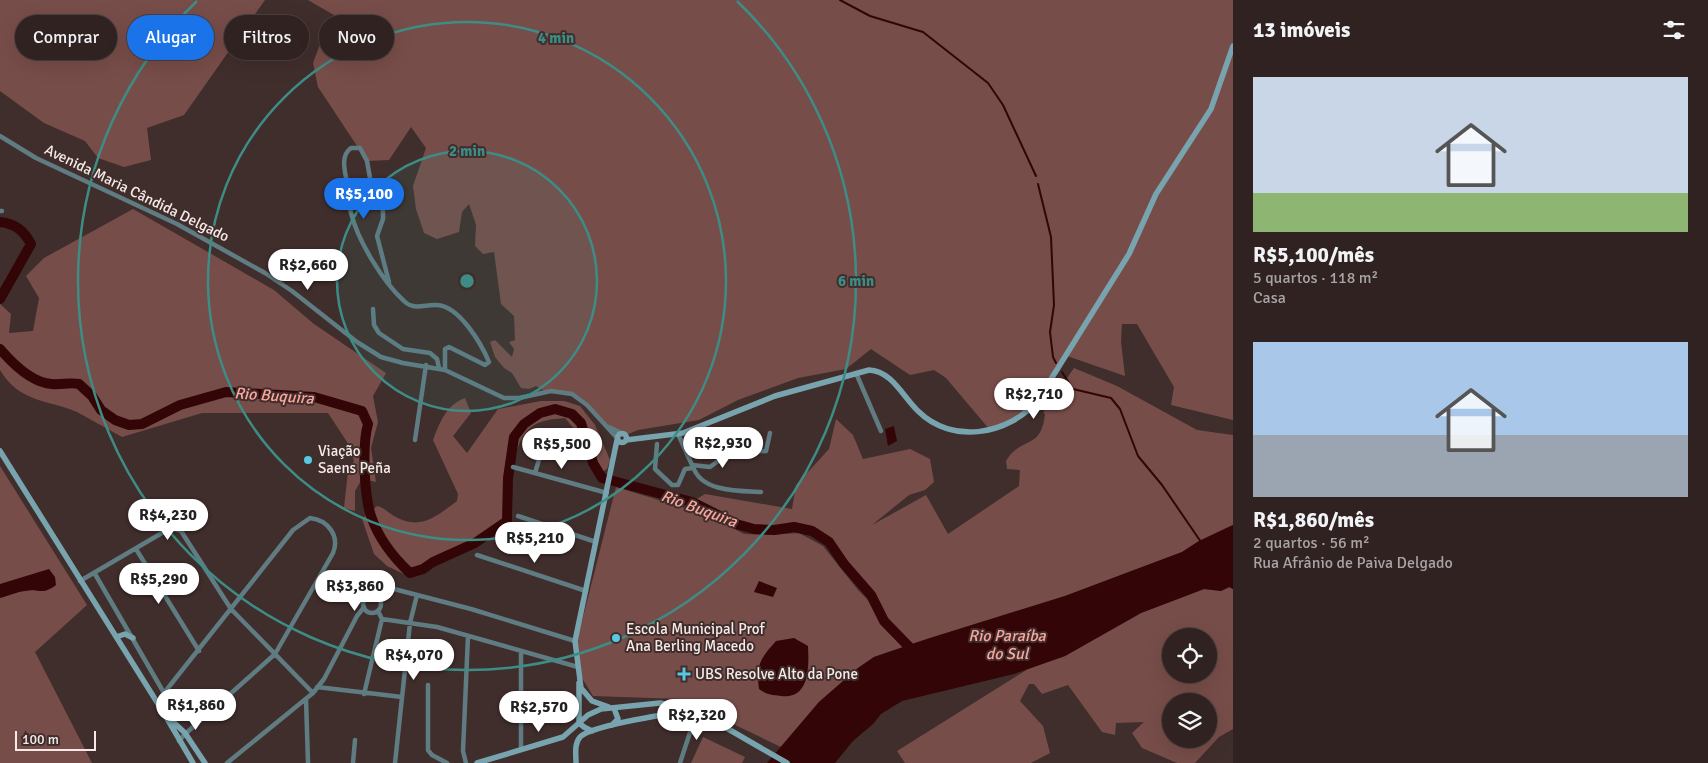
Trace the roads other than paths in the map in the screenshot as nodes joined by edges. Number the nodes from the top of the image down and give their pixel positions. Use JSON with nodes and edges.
{"nodes":[{"id":1,"x":1233,"y":46,"type":"edge"},
{"id":2,"x":0,"y":136,"type":"edge"},
{"id":3,"x":389,"y":282,"type":"junction"},
{"id":4,"x":374,"y":310,"type":"dead end"},
{"id":5,"x":426,"y":365,"type":"junction"},
{"id":6,"x":439,"y":368,"type":"junction"},
{"id":7,"x":445,"y":370,"type":"junction"},
{"id":8,"x":856,"y":373,"type":"junction"},
{"id":9,"x":881,"y":431,"type":"dead end"},
{"id":10,"x":770,"y":433,"type":"dead end"},
{"id":11,"x":678,"y":434,"type":"junction"},
{"id":12,"x":621,"y":438,"type":"junction"},
{"id":13,"x":414,"y":440,"type":"dead end"},
{"id":14,"x":544,"y":443,"type":"dead end"},
{"id":15,"x":657,"y":444,"type":"dead end"},
{"id":16,"x":0,"y":451,"type":"edge"},
{"id":17,"x":693,"y":466,"type":"junction"},
{"id":18,"x":513,"y":467,"type":"dead end"},
{"id":19,"x":535,"y":473,"type":"junction"},
{"id":20,"x":607,"y":490,"type":"junction"},
{"id":21,"x":761,"y":492,"type":"dead end"},
{"id":22,"x":518,"y":516,"type":"dead end"},
{"id":23,"x":596,"y":542,"type":"junction"},
{"id":24,"x":136,"y":549,"type":"junction"},
{"id":25,"x":477,"y":556,"type":"dead end"},
{"id":26,"x":95,"y":574,"type":"junction"},
{"id":27,"x":319,"y":578,"type":"junction"},
{"id":28,"x":80,"y":581,"type":"junction"},
{"id":29,"x":586,"y":591,"type":"junction"},
{"id":30,"x":376,"y":595,"type":"junction"},
{"id":31,"x":417,"y":596,"type":"junction"},
{"id":32,"x":363,"y":605,"type":"junction"},
{"id":33,"x":231,"y":609,"type":"junction"},
{"id":34,"x":378,"y":611,"type":"junction"},
{"id":35,"x":382,"y":619,"type":"junction"},
{"id":36,"x":410,"y":623,"type":"junction"},
{"id":37,"x":468,"y":636,"type":"junction"},
{"id":38,"x":116,"y":638,"type":"junction"},
{"id":39,"x":133,"y":638,"type":"junction"},
{"id":40,"x":575,"y":641,"type":"junction"},
{"id":41,"x":199,"y":651,"type":"junction"},
{"id":42,"x":521,"y":651,"type":"junction"},
{"id":43,"x":274,"y":654,"type":"junction"},
{"id":44,"x":578,"y":667,"type":"junction"},
{"id":45,"x":579,"y":679,"type":"junction"},
{"id":46,"x":428,"y":684,"type":"dead end"},
{"id":47,"x":318,"y":687,"type":"junction"},
{"id":48,"x":164,"y":693,"type":"junction"},
{"id":49,"x":313,"y":693,"type":"junction"},
{"id":50,"x":364,"y":694,"type":"junction"},
{"id":51,"x":402,"y":697,"type":"junction"},
{"id":52,"x":306,"y":699,"type":"junction"},
{"id":53,"x":612,"y":708,"type":"junction"},
{"id":54,"x":698,"y":712,"type":"junction"},
{"id":55,"x":165,"y":715,"type":"junction"},
{"id":56,"x":580,"y":722,"type":"junction"},
{"id":57,"x":610,"y":726,"type":"junction"},
{"id":58,"x":592,"y":731,"type":"junction"},
{"id":59,"x":185,"y":733,"type":"junction"},
{"id":60,"x":563,"y":736,"type":"junction"},
{"id":61,"x":355,"y":740,"type":"dead end"},
{"id":62,"x":180,"y":741,"type":"junction"},
{"id":63,"x":576,"y":745,"type":"junction"},
{"id":64,"x":521,"y":750,"type":"junction"},
{"id":65,"x":193,"y":763,"type":"edge"},
{"id":66,"x":205,"y":763,"type":"edge"},
{"id":67,"x":227,"y":763,"type":"edge"},
{"id":68,"x":308,"y":763,"type":"edge"},
{"id":69,"x":353,"y":763,"type":"edge"},
{"id":70,"x":395,"y":763,"type":"edge"},
{"id":71,"x":447,"y":763,"type":"edge"},
{"id":72,"x":466,"y":763,"type":"edge"},
{"id":73,"x":477,"y":763,"type":"edge"},
{"id":74,"x":576,"y":763,"type":"edge"},
{"id":75,"x":680,"y":763,"type":"edge"},
{"id":76,"x":787,"y":763,"type":"edge"}],
"edges":[{"from":1,"to":8,"type":"main road"},
{"from":2,"to":5,"type":"street","name":"Avenida Maria Cândida Delgado"},
{"from":3,"to":3,"type":"street"},
{"from":3,"to":7,"type":"street"},
{"from":4,"to":6,"type":"street"},
{"from":5,"to":6,"type":"street","name":"Avenida Maria Cândida Delgado"},
{"from":5,"to":13,"type":"street"},
{"from":6,"to":7,"type":"street","name":"Avenida Maria Cândida Delgado"},
{"from":7,"to":12,"type":"street","name":"Avenida Maria Cândida Delgado"},
{"from":8,"to":9,"type":"street"},
{"from":8,"to":11,"type":"main road"},
{"from":10,"to":17,"type":"street"},
{"from":11,"to":12,"type":"main road"},
{"from":11,"to":17,"type":"street"},
{"from":12,"to":20,"type":"main road"},
{"from":14,"to":19,"type":"street"},
{"from":15,"to":17,"type":"street"},
{"from":16,"to":28,"type":"main road"},
{"from":17,"to":21,"type":"street"},
{"from":18,"to":19,"type":"street"},
{"from":19,"to":20,"type":"street"},
{"from":20,"to":23,"type":"main road"},
{"from":22,"to":23,"type":"street"},
{"from":23,"to":29,"type":"main road"},
{"from":24,"to":26,"type":"street"},
{"from":24,"to":33,"type":"street"},
{"from":24,"to":41,"type":"street"},
{"from":25,"to":29,"type":"street"},
{"from":26,"to":28,"type":"street"},
{"from":26,"to":39,"type":"street"},
{"from":27,"to":32,"type":"street"},
{"from":27,"to":33,"type":"street"},
{"from":27,"to":43,"type":"street"},
{"from":28,"to":38,"type":"main road"},
{"from":29,"to":40,"type":"main road"},
{"from":30,"to":31,"type":"street"},
{"from":30,"to":32,"type":"street"},
{"from":30,"to":34,"type":"street"},
{"from":31,"to":36,"type":"street"},
{"from":31,"to":40,"type":"street"},
{"from":32,"to":34,"type":"street"},
{"from":32,"to":47,"type":"street"},
{"from":33,"to":41,"type":"street"},
{"from":33,"to":43,"type":"street"},
{"from":34,"to":35,"type":"street"},
{"from":35,"to":36,"type":"street"},
{"from":35,"to":50,"type":"street"},
{"from":36,"to":37,"type":"street"},
{"from":36,"to":51,"type":"street"},
{"from":37,"to":42,"type":"street"},
{"from":37,"to":72,"type":"street"},
{"from":38,"to":39,"type":"main road"},
{"from":38,"to":55,"type":"main road"},
{"from":39,"to":48,"type":"street"},
{"from":40,"to":44,"type":"main road"},
{"from":41,"to":48,"type":"street"},
{"from":42,"to":44,"type":"street"},
{"from":42,"to":64,"type":"street"},
{"from":43,"to":49,"type":"street"},
{"from":43,"to":59,"type":"street"},
{"from":44,"to":45,"type":"main road"},
{"from":45,"to":53,"type":"main road"},
{"from":45,"to":56,"type":"main road"},
{"from":46,"to":71,"type":"street"},
{"from":47,"to":49,"type":"street"},
{"from":47,"to":50,"type":"street"},
{"from":48,"to":55,"type":"street"},
{"from":49,"to":52,"type":"street"},
{"from":50,"to":51,"type":"street"},
{"from":51,"to":70,"type":"street"},
{"from":52,"to":67,"type":"street"},
{"from":52,"to":68,"type":"street"},
{"from":53,"to":54,"type":"main road"},
{"from":53,"to":56,"type":"main road"},
{"from":53,"to":57,"type":"main road"},
{"from":54,"to":57,"type":"main road"},
{"from":54,"to":75,"type":"street"},
{"from":54,"to":76,"type":"main road"},
{"from":55,"to":59,"type":"main road"},
{"from":55,"to":62,"type":"main road"},
{"from":56,"to":58,"type":"main road"},
{"from":56,"to":60,"type":"main road"},
{"from":57,"to":58,"type":"main road"},
{"from":58,"to":63,"type":"main road"},
{"from":59,"to":62,"type":"street"},
{"from":59,"to":66,"type":"main road"},
{"from":60,"to":63,"type":"main road"},
{"from":60,"to":64,"type":"main road"},
{"from":61,"to":69,"type":"street"},
{"from":62,"to":65,"type":"main road"},
{"from":63,"to":74,"type":"main road"},
{"from":64,"to":73,"type":"main road"}]}
